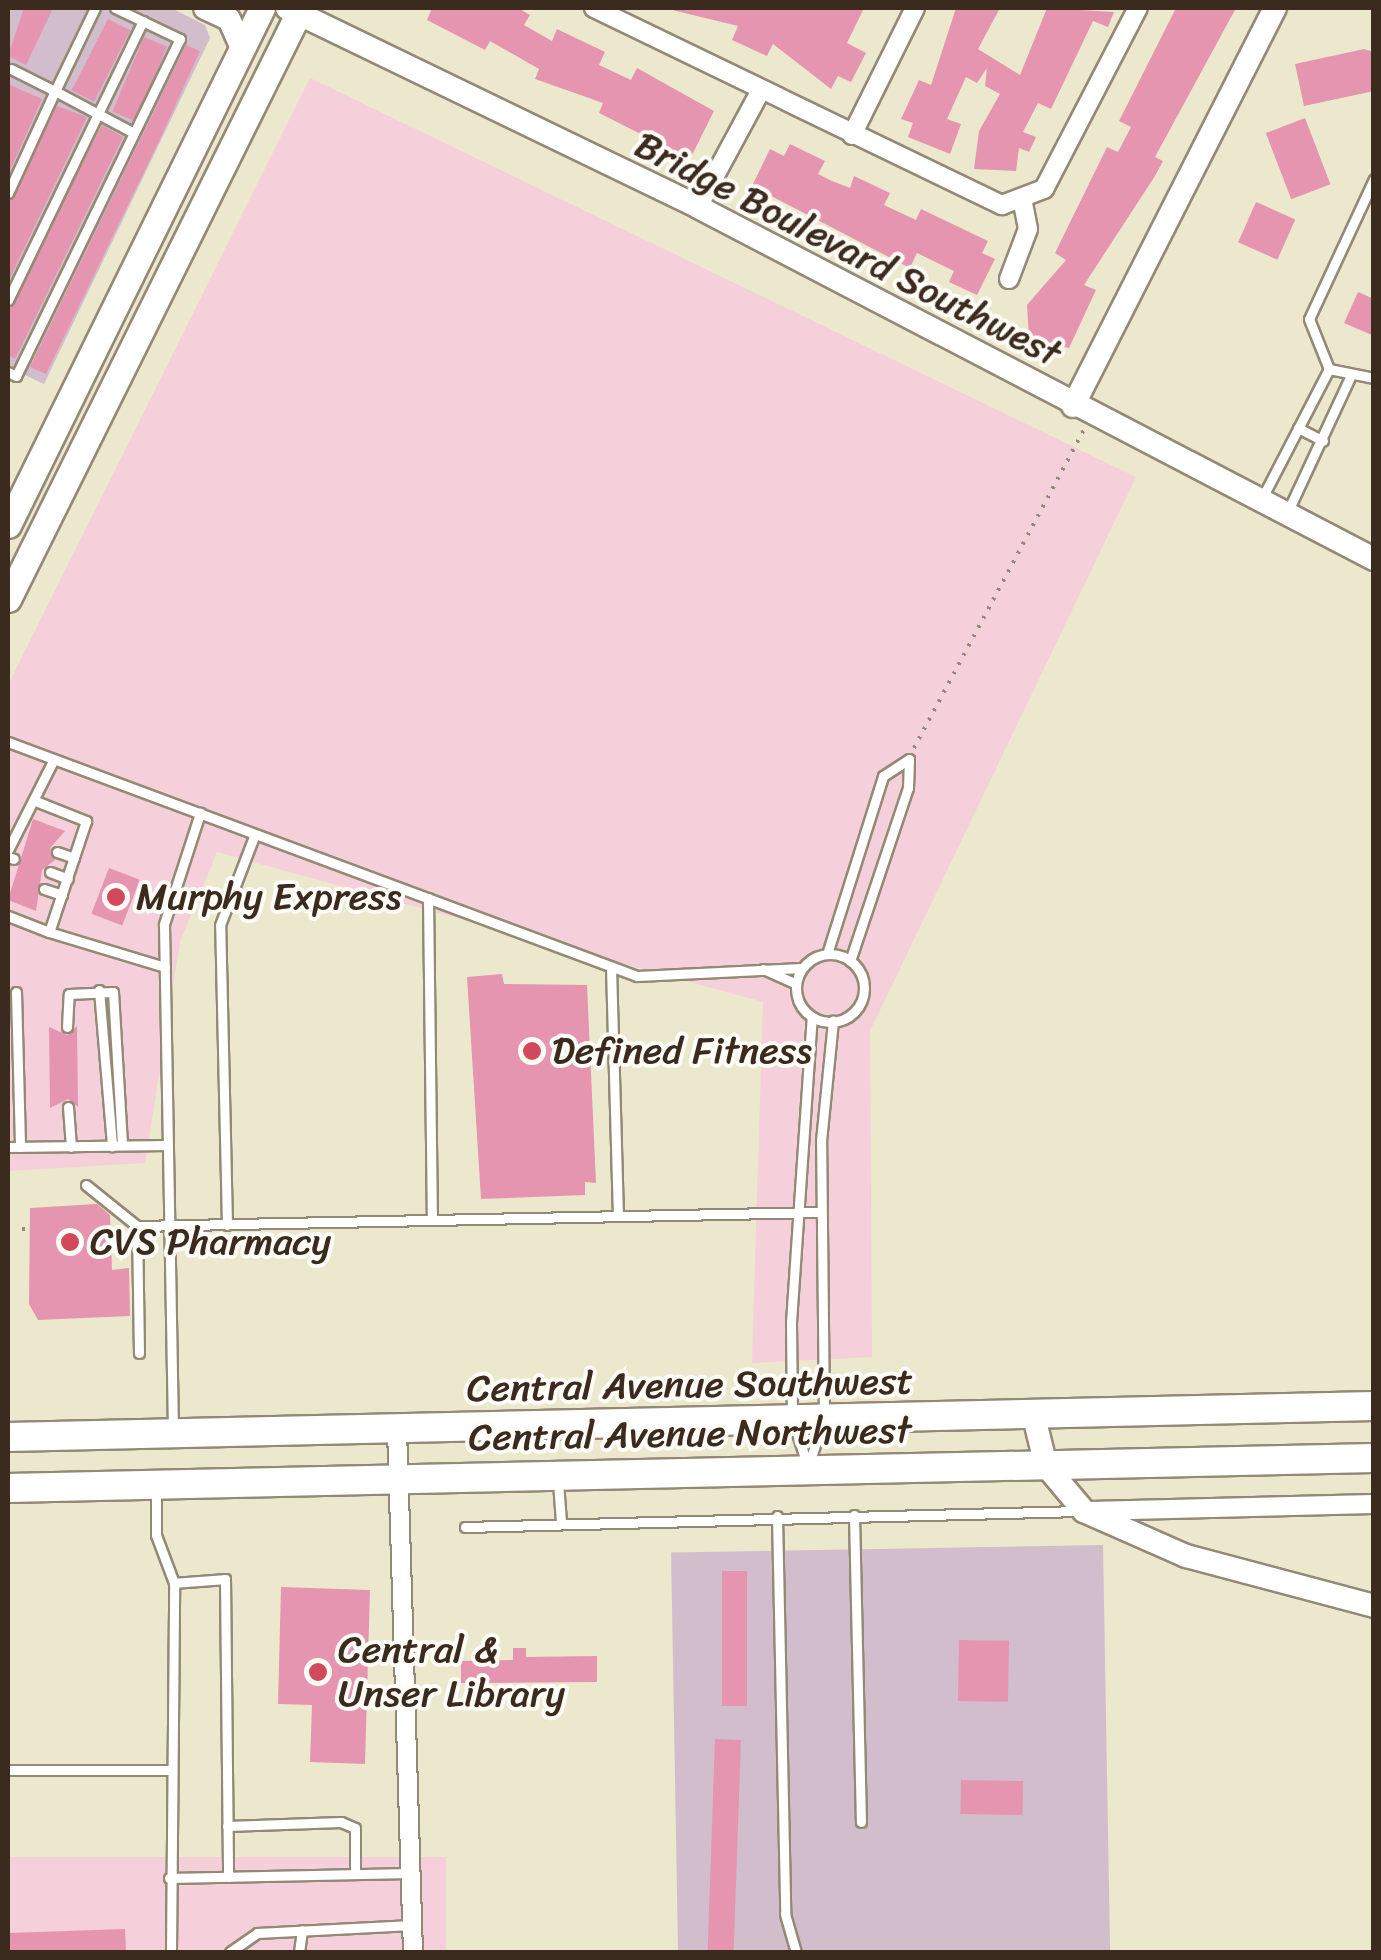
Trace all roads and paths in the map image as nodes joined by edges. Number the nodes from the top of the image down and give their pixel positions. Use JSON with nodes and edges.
{"nodes":[{"id":1,"x":95,"y":8,"type":"edge"},
{"id":2,"x":115,"y":8,"type":"edge"},
{"id":3,"x":205,"y":8,"type":"edge"},
{"id":4,"x":262,"y":8,"type":"edge"},
{"id":5,"x":594,"y":8,"type":"edge"},
{"id":6,"x":915,"y":8,"type":"edge"},
{"id":7,"x":1138,"y":8,"type":"edge"},
{"id":8,"x":1275,"y":8,"type":"edge"},
{"id":9,"x":295,"y":9,"type":"edge"},
{"id":10,"x":143,"y":21,"type":"junction"},
{"id":11,"x":242,"y":46,"type":"junction"},
{"id":12,"x":9,"y":71,"type":"edge"},
{"id":13,"x":55,"y":91,"type":"junction"},
{"id":14,"x":760,"y":92,"type":"junction"},
{"id":15,"x":98,"y":114,"type":"junction"},
{"id":16,"x":134,"y":133,"type":"junction"},
{"id":17,"x":852,"y":135,"type":"junction"},
{"id":18,"x":1374,"y":179,"type":"edge"},
{"id":19,"x":8,"y":194,"type":"edge"},
{"id":20,"x":1023,"y":203,"type":"junction"},
{"id":21,"x":698,"y":207,"type":"junction"},
{"id":22,"x":1008,"y":279,"type":"dead end"},
{"id":23,"x":8,"y":300,"type":"edge"},
{"id":24,"x":1329,"y":370,"type":"junction"},
{"id":25,"x":8,"y":372,"type":"edge"},
{"id":26,"x":1350,"y":377,"type":"junction"},
{"id":27,"x":1374,"y":378,"type":"edge"},
{"id":28,"x":1082,"y":411,"type":"junction"},
{"id":29,"x":1298,"y":428,"type":"junction"},
{"id":30,"x":1323,"y":441,"type":"junction"},
{"id":31,"x":1260,"y":502,"type":"junction"},
{"id":32,"x":10,"y":513,"type":"edge"},
{"id":33,"x":1286,"y":515,"type":"junction"},
{"id":34,"x":1374,"y":559,"type":"edge"},
{"id":35,"x":8,"y":599,"type":"edge"},
{"id":36,"x":8,"y":742,"type":"edge"},
{"id":37,"x":908,"y":759,"type":"junction"},
{"id":38,"x":53,"y":761,"type":"junction"},
{"id":39,"x":38,"y":802,"type":"junction"},
{"id":40,"x":200,"y":813,"type":"junction"},
{"id":41,"x":255,"y":834,"type":"junction"},
{"id":42,"x":58,"y":852,"type":"dead end"},
{"id":43,"x":10,"y":855,"type":"edge"},
{"id":44,"x":74,"y":858,"type":"junction"},
{"id":45,"x":50,"y":872,"type":"dead end"},
{"id":46,"x":68,"y":878,"type":"junction"},
{"id":47,"x":44,"y":889,"type":"dead end"},
{"id":48,"x":62,"y":895,"type":"junction"},
{"id":49,"x":428,"y":898,"type":"junction"},
{"id":50,"x":8,"y":916,"type":"edge"},
{"id":51,"x":48,"y":932,"type":"junction"},
{"id":52,"x":827,"y":954,"type":"junction"},
{"id":53,"x":850,"y":960,"type":"junction"},
{"id":54,"x":165,"y":967,"type":"junction"},
{"id":55,"x":612,"y":967,"type":"junction"},
{"id":56,"x":755,"y":967,"type":"junction"},
{"id":57,"x":802,"y":968,"type":"junction"},
{"id":58,"x":796,"y":984,"type":"junction"},
{"id":59,"x":16,"y":992,"type":"dead end"},
{"id":60,"x":812,"y":1017,"type":"junction"},
{"id":61,"x":833,"y":1021,"type":"junction"},
{"id":62,"x":66,"y":1027,"type":"dead end"},
{"id":63,"x":68,"y":1107,"type":"dead end"},
{"id":64,"x":71,"y":1146,"type":"junction"},
{"id":65,"x":117,"y":1146,"type":"junction"},
{"id":66,"x":168,"y":1146,"type":"junction"},
{"id":67,"x":8,"y":1147,"type":"edge"},
{"id":68,"x":20,"y":1147,"type":"junction"},
{"id":69,"x":86,"y":1185,"type":"dead end"},
{"id":70,"x":820,"y":1212,"type":"junction"},
{"id":71,"x":795,"y":1213,"type":"junction"},
{"id":72,"x":618,"y":1216,"type":"junction"},
{"id":73,"x":432,"y":1220,"type":"junction"},
{"id":74,"x":227,"y":1225,"type":"junction"},
{"id":75,"x":137,"y":1226,"type":"junction"},
{"id":76,"x":169,"y":1226,"type":"junction"},
{"id":77,"x":139,"y":1353,"type":"dead end"},
{"id":78,"x":1374,"y":1406,"type":"edge"},
{"id":79,"x":824,"y":1417,"type":"junction"},
{"id":80,"x":1034,"y":1417,"type":"junction"},
{"id":81,"x":792,"y":1418,"type":"junction"},
{"id":82,"x":397,"y":1430,"type":"junction"},
{"id":83,"x":173,"y":1434,"type":"junction"},
{"id":84,"x":8,"y":1437,"type":"edge"},
{"id":85,"x":1374,"y":1458,"type":"edge"},
{"id":86,"x":808,"y":1466,"type":"junction"},
{"id":87,"x":1046,"y":1466,"type":"junction"},
{"id":88,"x":558,"y":1474,"type":"junction"},
{"id":89,"x":396,"y":1479,"type":"junction"},
{"id":90,"x":156,"y":1486,"type":"junction"},
{"id":91,"x":8,"y":1488,"type":"edge"},
{"id":92,"x":1374,"y":1504,"type":"edge"},
{"id":93,"x":1084,"y":1511,"type":"junction"},
{"id":94,"x":854,"y":1515,"type":"junction"},
{"id":95,"x":777,"y":1516,"type":"junction"},
{"id":96,"x":561,"y":1522,"type":"junction"},
{"id":97,"x":464,"y":1527,"type":"dead end"},
{"id":98,"x":174,"y":1583,"type":"junction"},
{"id":99,"x":1374,"y":1606,"type":"edge"},
{"id":100,"x":8,"y":1770,"type":"edge"},
{"id":101,"x":171,"y":1770,"type":"junction"},
{"id":102,"x":861,"y":1822,"type":"dead end"},
{"id":103,"x":227,"y":1826,"type":"junction"},
{"id":104,"x":410,"y":1873,"type":"junction"},
{"id":105,"x":355,"y":1874,"type":"junction"},
{"id":106,"x":228,"y":1877,"type":"junction"},
{"id":107,"x":169,"y":1878,"type":"junction"},
{"id":108,"x":412,"y":1925,"type":"junction"},
{"id":109,"x":302,"y":1930,"type":"junction"},
{"id":110,"x":792,"y":1950,"type":"edge"},
{"id":111,"x":171,"y":1952,"type":"edge"},
{"id":112,"x":230,"y":1952,"type":"edge"},
{"id":113,"x":299,"y":1952,"type":"edge"},
{"id":114,"x":413,"y":1952,"type":"edge"}],
"edges":[{"from":1,"to":13,"type":"lane"},
{"from":2,"to":10,"type":"lane"},
{"from":3,"to":11,"type":"street"},
{"from":4,"to":11,"type":"main road"},
{"from":5,"to":14,"type":"street"},
{"from":6,"to":17,"type":"street"},
{"from":7,"to":20,"type":"street"},
{"from":8,"to":28,"type":"street"},
{"from":9,"to":21,"type":"street","name":"Bridge Boulevard Southwest"},
{"from":9,"to":35,"type":"main road"},
{"from":10,"to":15,"type":"lane"},
{"from":10,"to":16,"type":"lane"},
{"from":11,"to":32,"type":"main road"},
{"from":12,"to":13,"type":"lane"},
{"from":13,"to":15,"type":"lane"},
{"from":13,"to":19,"type":"lane"},
{"from":14,"to":17,"type":"street"},
{"from":14,"to":21,"type":"street"},
{"from":15,"to":16,"type":"lane"},
{"from":15,"to":23,"type":"lane"},
{"from":16,"to":25,"type":"lane"},
{"from":17,"to":20,"type":"street"},
{"from":18,"to":24,"type":"lane"},
{"from":20,"to":22,"type":"street"},
{"from":21,"to":28,"type":"street","name":"Bridge Boulevard Southwest"},
{"from":24,"to":26,"type":"lane"},
{"from":24,"to":29,"type":"lane"},
{"from":26,"to":27,"type":"lane"},
{"from":26,"to":30,"type":"lane"},
{"from":28,"to":31,"type":"street","name":"Bridge Boulevard Southwest"},
{"from":28,"to":37,"type":"path"},
{"from":29,"to":30,"type":"lane"},
{"from":29,"to":31,"type":"lane"},
{"from":30,"to":33,"type":"lane"},
{"from":31,"to":33,"type":"street","name":"Bridge Boulevard Southwest"},
{"from":33,"to":34,"type":"street","name":"Bridge Boulevard Southwest"},
{"from":36,"to":38,"type":"lane"},
{"from":37,"to":52,"type":"lane"},
{"from":37,"to":53,"type":"lane"},
{"from":38,"to":39,"type":"lane"},
{"from":38,"to":40,"type":"lane"},
{"from":39,"to":43,"type":"lane"},
{"from":39,"to":44,"type":"lane"},
{"from":40,"to":41,"type":"lane"},
{"from":40,"to":54,"type":"lane"},
{"from":41,"to":49,"type":"lane"},
{"from":41,"to":74,"type":"lane"},
{"from":42,"to":44,"type":"lane"},
{"from":44,"to":46,"type":"lane"},
{"from":45,"to":46,"type":"lane"},
{"from":46,"to":48,"type":"lane"},
{"from":47,"to":48,"type":"lane"},
{"from":48,"to":51,"type":"lane"},
{"from":49,"to":55,"type":"lane"},
{"from":49,"to":73,"type":"lane"},
{"from":50,"to":51,"type":"lane"},
{"from":51,"to":54,"type":"lane"},
{"from":52,"to":53,"type":"lane"},
{"from":52,"to":57,"type":"lane"},
{"from":53,"to":61,"type":"lane"},
{"from":54,"to":66,"type":"lane"},
{"from":55,"to":56,"type":"lane"},
{"from":55,"to":72,"type":"lane"},
{"from":56,"to":57,"type":"lane"},
{"from":56,"to":58,"type":"lane"},
{"from":57,"to":58,"type":"lane"},
{"from":58,"to":60,"type":"lane"},
{"from":59,"to":68,"type":"lane"},
{"from":60,"to":61,"type":"lane"},
{"from":60,"to":71,"type":"lane"},
{"from":61,"to":70,"type":"lane"},
{"from":62,"to":65,"type":"lane"},
{"from":63,"to":64,"type":"lane"},
{"from":64,"to":65,"type":"lane"},
{"from":64,"to":68,"type":"lane"},
{"from":65,"to":66,"type":"lane"},
{"from":66,"to":76,"type":"lane"},
{"from":67,"to":68,"type":"lane"},
{"from":69,"to":75,"type":"lane"},
{"from":70,"to":71,"type":"lane"},
{"from":70,"to":79,"type":"lane"},
{"from":71,"to":72,"type":"lane"},
{"from":71,"to":81,"type":"lane"},
{"from":72,"to":73,"type":"lane"},
{"from":73,"to":74,"type":"lane"},
{"from":74,"to":76,"type":"lane"},
{"from":75,"to":76,"type":"lane"},
{"from":75,"to":77,"type":"lane"},
{"from":76,"to":83,"type":"lane"},
{"from":78,"to":80,"type":"main road","name":"Central Avenue Southwest"},
{"from":79,"to":80,"type":"main road","name":"Central Avenue Southwest"},
{"from":79,"to":81,"type":"main road","name":"Central Avenue Southwest"},
{"from":79,"to":86,"type":"lane"},
{"from":80,"to":87,"type":"street"},
{"from":81,"to":82,"type":"main road","name":"Central Avenue Southwest"},
{"from":81,"to":86,"type":"lane"},
{"from":82,"to":83,"type":"main road","name":"Central Avenue Southwest"},
{"from":82,"to":89,"type":"street"},
{"from":83,"to":84,"type":"main road","name":"Central Avenue Southwest"},
{"from":85,"to":87,"type":"main road","name":"Central Avenue Northwest"},
{"from":86,"to":87,"type":"main road","name":"Central Avenue Northwest"},
{"from":86,"to":88,"type":"main road","name":"Central Avenue Northwest"},
{"from":87,"to":93,"type":"street"},
{"from":88,"to":89,"type":"main road","name":"Central Avenue Northwest"},
{"from":88,"to":96,"type":"lane"},
{"from":89,"to":90,"type":"main road","name":"Central Avenue Northwest"},
{"from":89,"to":104,"type":"street"},
{"from":90,"to":91,"type":"main road","name":"Central Avenue Northwest"},
{"from":90,"to":98,"type":"lane"},
{"from":92,"to":93,"type":"street"},
{"from":93,"to":94,"type":"lane"},
{"from":93,"to":99,"type":"street"},
{"from":94,"to":95,"type":"lane"},
{"from":94,"to":102,"type":"lane"},
{"from":95,"to":96,"type":"lane"},
{"from":95,"to":110,"type":"lane"},
{"from":96,"to":97,"type":"lane"},
{"from":98,"to":101,"type":"lane"},
{"from":98,"to":103,"type":"lane"},
{"from":100,"to":101,"type":"lane"},
{"from":101,"to":107,"type":"lane"},
{"from":103,"to":105,"type":"lane"},
{"from":103,"to":106,"type":"lane"},
{"from":104,"to":105,"type":"lane"},
{"from":104,"to":108,"type":"street"},
{"from":105,"to":106,"type":"lane"},
{"from":106,"to":107,"type":"lane"},
{"from":107,"to":111,"type":"lane"},
{"from":108,"to":109,"type":"lane"},
{"from":108,"to":114,"type":"street"},
{"from":109,"to":112,"type":"lane"},
{"from":109,"to":113,"type":"lane"}]}
